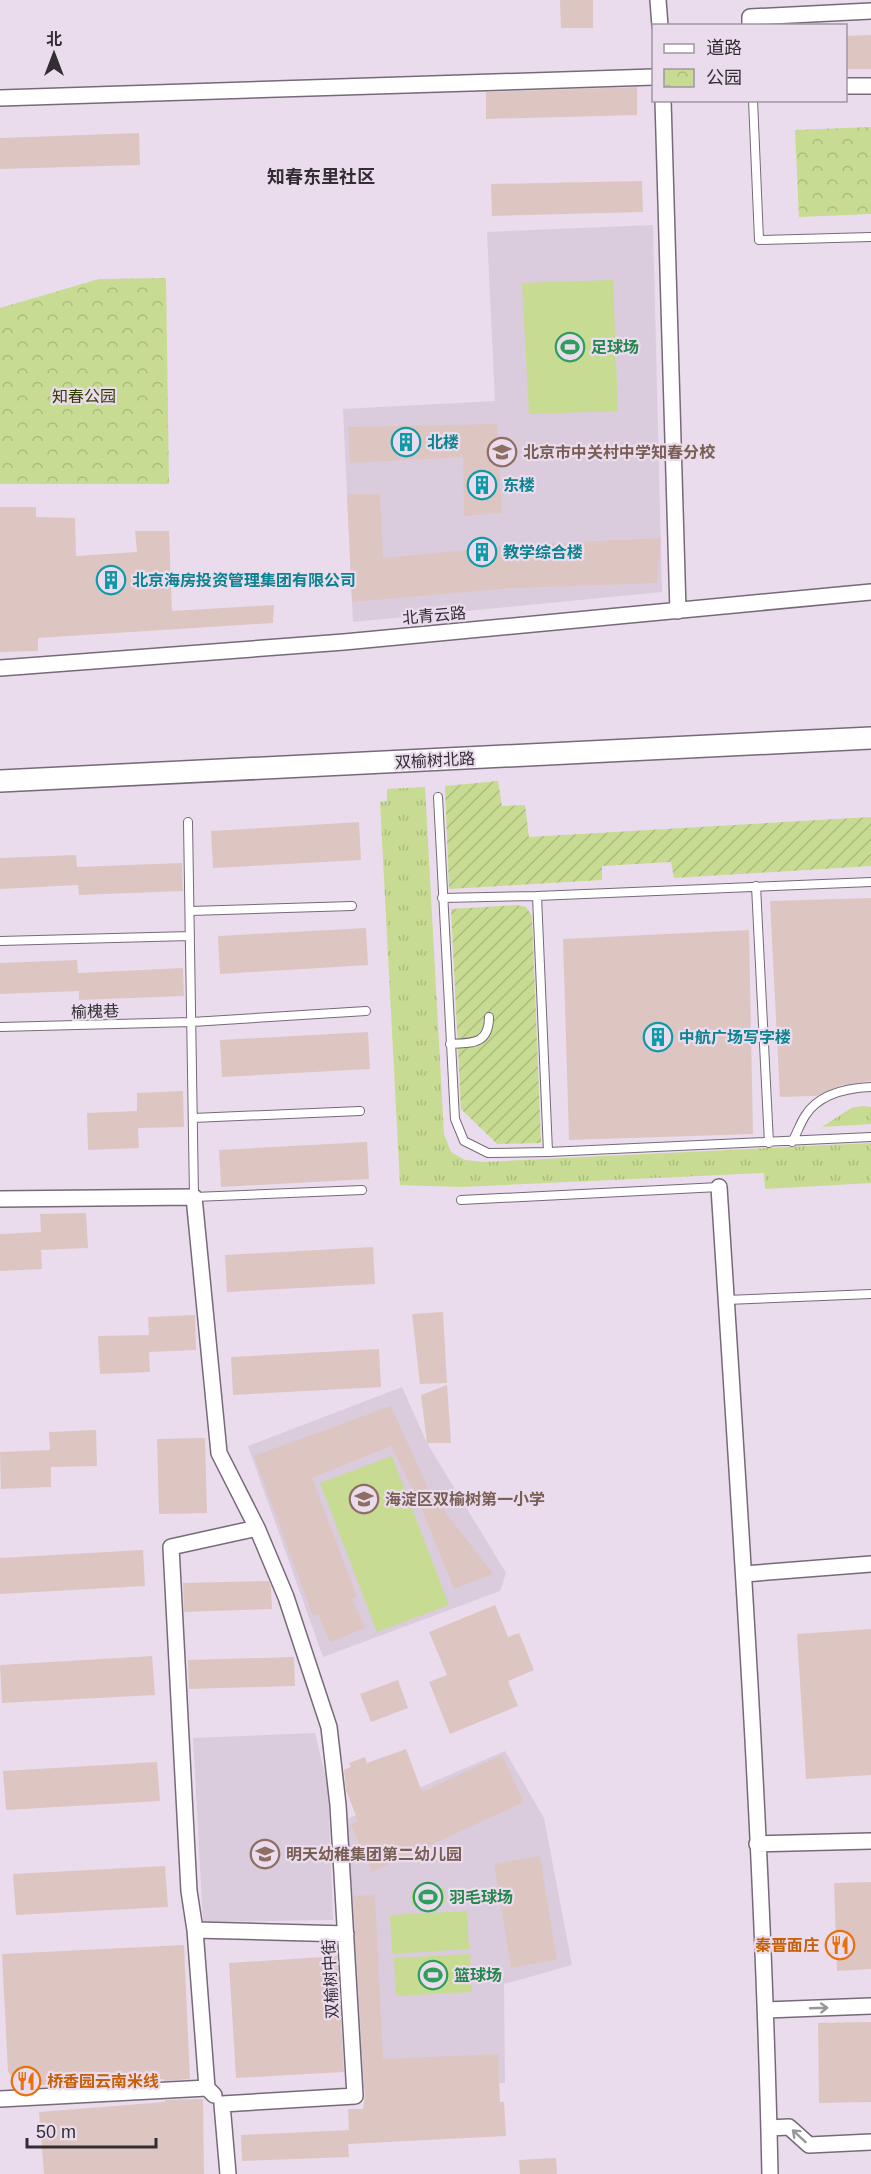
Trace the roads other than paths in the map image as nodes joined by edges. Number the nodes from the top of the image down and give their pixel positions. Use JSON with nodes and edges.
{"nodes":[{"id":1,"x":658,"y":0,"type":"edge"},
{"id":2,"x":871,"y":11,"type":"edge"},
{"id":3,"x":660,"y":24,"type":"edge"},
{"id":4,"x":750,"y":24,"type":"edge"},
{"id":5,"x":652,"y":77,"type":"edge"},
{"id":6,"x":847,"y":86,"type":"edge"},
{"id":7,"x":871,"y":86,"type":"edge"},
{"id":8,"x":0,"y":99,"type":"edge"},
{"id":9,"x":663,"y":102,"type":"edge"},
{"id":10,"x":753,"y":102,"type":"edge"},
{"id":11,"x":871,"y":237,"type":"edge"},
{"id":12,"x":871,"y":592,"type":"edge"},
{"id":13,"x":678,"y":611,"type":"junction"},
{"id":14,"x":0,"y":668,"type":"edge"},
{"id":15,"x":871,"y":738,"type":"edge"},
{"id":16,"x":0,"y":781,"type":"edge"},
{"id":17,"x":438,"y":797,"type":"dead end"},
{"id":18,"x":188,"y":822,"type":"dead end"},
{"id":19,"x":871,"y":882,"type":"edge"},
{"id":20,"x":756,"y":886,"type":"junction"},
{"id":21,"x":537,"y":896,"type":"junction"},
{"id":22,"x":442,"y":898,"type":"junction"},
{"id":23,"x":352,"y":906,"type":"dead end"},
{"id":24,"x":190,"y":911,"type":"junction"},
{"id":25,"x":190,"y":936,"type":"junction"},
{"id":26,"x":0,"y":942,"type":"edge"},
{"id":27,"x":366,"y":1011,"type":"dead end"},
{"id":28,"x":489,"y":1017,"type":"dead end"},
{"id":29,"x":192,"y":1022,"type":"junction"},
{"id":30,"x":0,"y":1028,"type":"edge"},
{"id":31,"x":450,"y":1044,"type":"junction"},
{"id":32,"x":871,"y":1087,"type":"edge"},
{"id":33,"x":360,"y":1111,"type":"dead end"},
{"id":34,"x":193,"y":1118,"type":"junction"},
{"id":35,"x":871,"y":1137,"type":"edge"},
{"id":36,"x":792,"y":1142,"type":"junction"},
{"id":37,"x":769,"y":1143,"type":"junction"},
{"id":38,"x":548,"y":1152,"type":"junction"},
{"id":39,"x":719,"y":1187,"type":"joint"},
{"id":40,"x":362,"y":1190,"type":"dead end"},
{"id":41,"x":194,"y":1197,"type":"junction"},
{"id":42,"x":0,"y":1199,"type":"edge"},
{"id":43,"x":461,"y":1200,"type":"dead end"},
{"id":44,"x":871,"y":1294,"type":"edge"},
{"id":45,"x":726,"y":1300,"type":"junction"},
{"id":46,"x":257,"y":1528,"type":"junction"},
{"id":47,"x":871,"y":1564,"type":"edge"},
{"id":48,"x":744,"y":1574,"type":"junction"},
{"id":49,"x":871,"y":1841,"type":"edge"},
{"id":50,"x":757,"y":1844,"type":"junction"},
{"id":51,"x":195,"y":1930,"type":"junction"},
{"id":52,"x":346,"y":1934,"type":"junction"},
{"id":53,"x":871,"y":2006,"type":"edge"},
{"id":54,"x":766,"y":2010,"type":"junction"},
{"id":55,"x":207,"y":2088,"type":"junction"},
{"id":56,"x":0,"y":2099,"type":"edge"},
{"id":57,"x":222,"y":2104,"type":"junction"},
{"id":58,"x":769,"y":2128,"type":"junction"},
{"id":59,"x":871,"y":2142,"type":"edge"},
{"id":60,"x":228,"y":2174,"type":"edge"},
{"id":61,"x":770,"y":2174,"type":"edge"}],
"edges":[{"from":1,"to":3,"type":"street"},
{"from":2,"to":4,"type":"street"},
{"from":5,"to":8,"type":"street"},
{"from":6,"to":7,"type":"street"},
{"from":9,"to":13,"type":"street"},
{"from":10,"to":11,"type":"lane"},
{"from":12,"to":13,"type":"street","name":"北青云路"},
{"from":13,"to":14,"type":"street","name":"北青云路"},
{"from":15,"to":16,"type":"street","name":"双榆树北路"},
{"from":17,"to":22,"type":"lane"},
{"from":18,"to":24,"type":"lane"},
{"from":19,"to":20,"type":"lane"},
{"from":20,"to":21,"type":"lane"},
{"from":20,"to":37,"type":"lane"},
{"from":21,"to":22,"type":"lane"},
{"from":21,"to":38,"type":"lane"},
{"from":22,"to":31,"type":"lane"},
{"from":23,"to":24,"type":"lane"},
{"from":24,"to":25,"type":"lane"},
{"from":25,"to":26,"type":"lane"},
{"from":25,"to":29,"type":"lane"},
{"from":27,"to":29,"type":"lane","name":"榆槐巷"},
{"from":28,"to":31,"type":"lane"},
{"from":29,"to":30,"type":"lane","name":"榆槐巷"},
{"from":29,"to":34,"type":"lane"},
{"from":31,"to":38,"type":"lane"},
{"from":32,"to":36,"type":"lane"},
{"from":33,"to":34,"type":"lane"},
{"from":34,"to":41,"type":"lane"},
{"from":35,"to":36,"type":"lane"},
{"from":36,"to":37,"type":"lane"},
{"from":37,"to":38,"type":"lane"},
{"from":39,"to":43,"type":"lane"},
{"from":39,"to":45,"type":"street"},
{"from":40,"to":41,"type":"lane"},
{"from":41,"to":42,"type":"street"},
{"from":41,"to":46,"type":"street","name":"双榆树中街"},
{"from":44,"to":45,"type":"lane"},
{"from":45,"to":48,"type":"street"},
{"from":46,"to":51,"type":"street"},
{"from":46,"to":52,"type":"street","name":"双榆树中街"},
{"from":47,"to":48,"type":"street"},
{"from":48,"to":50,"type":"street"},
{"from":49,"to":50,"type":"street"},
{"from":50,"to":54,"type":"street"},
{"from":51,"to":52,"type":"street"},
{"from":51,"to":55,"type":"street"},
{"from":52,"to":57,"type":"street","name":"双榆树中街"},
{"from":54,"to":53,"type":"street","one_way":true},
{"from":54,"to":58,"type":"street"},
{"from":55,"to":56,"type":"street"},
{"from":55,"to":57,"type":"street"},
{"from":57,"to":60,"type":"street"},
{"from":59,"to":58,"type":"street","one_way":true},
{"from":58,"to":61,"type":"street"}]}
